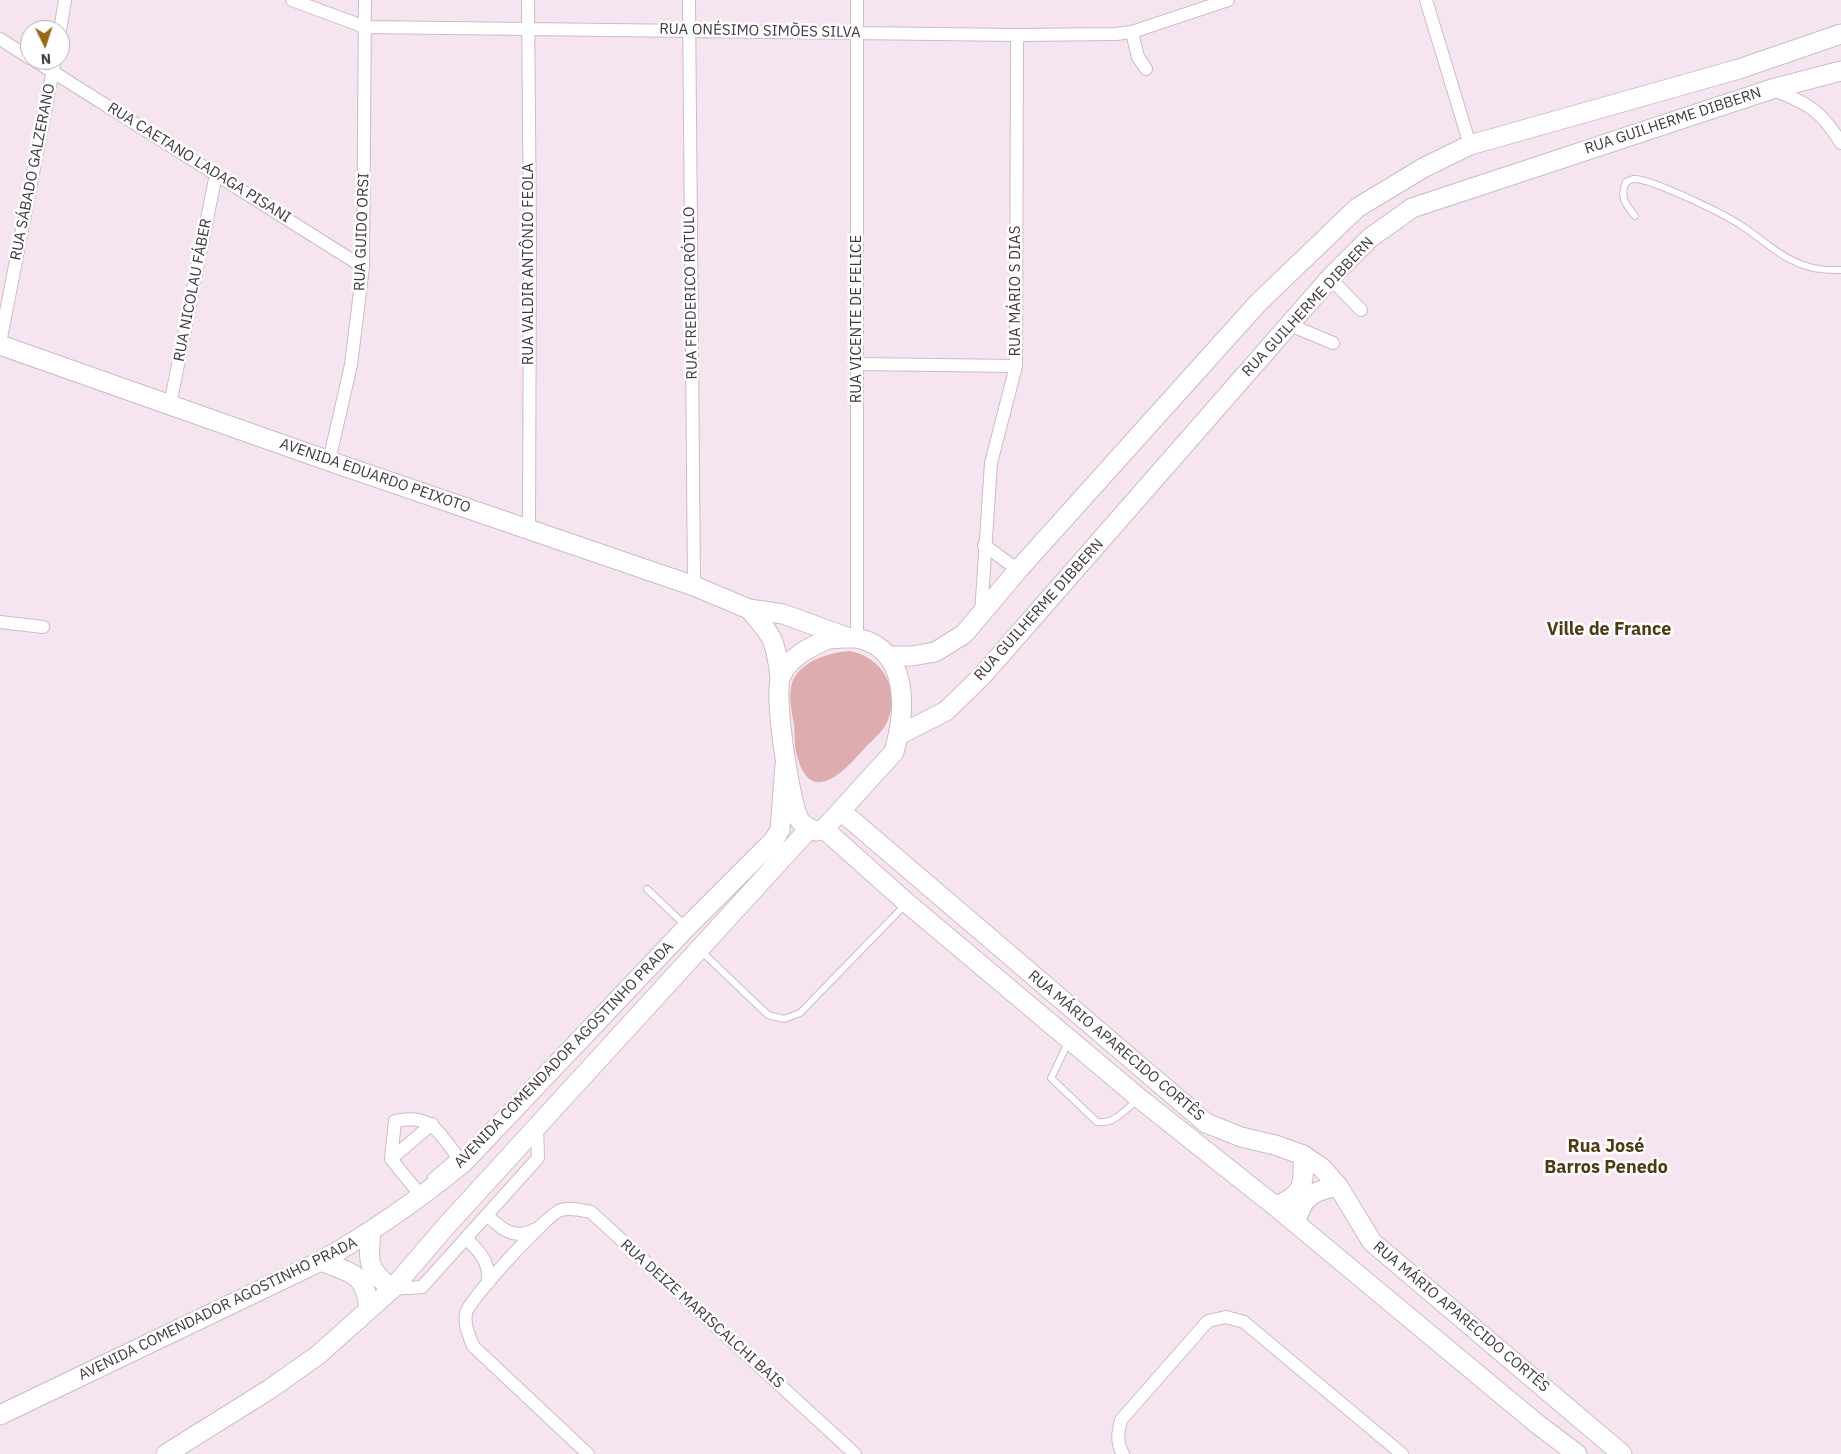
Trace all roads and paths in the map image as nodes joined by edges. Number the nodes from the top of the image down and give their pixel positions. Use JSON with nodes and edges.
{"nodes":[{"id":1,"x":65,"y":0,"type":"edge"},
{"id":2,"x":292,"y":0,"type":"edge"},
{"id":3,"x":365,"y":0,"type":"edge"},
{"id":4,"x":528,"y":0,"type":"edge"},
{"id":5,"x":689,"y":0,"type":"edge"},
{"id":6,"x":857,"y":0,"type":"edge"},
{"id":7,"x":1228,"y":0,"type":"edge"},
{"id":8,"x":1426,"y":0,"type":"edge"},
{"id":9,"x":62,"y":20,"type":"edge"},
{"id":10,"x":365,"y":27,"type":"junction"},
{"id":11,"x":527,"y":28,"type":"junction"},
{"id":12,"x":689,"y":30,"type":"junction"},
{"id":13,"x":1132,"y":32,"type":"junction"},
{"id":14,"x":857,"y":33,"type":"junction"},
{"id":15,"x":1841,"y":34,"type":"edge"},
{"id":16,"x":1018,"y":35,"type":"junction"},
{"id":17,"x":0,"y":39,"type":"edge"},
{"id":18,"x":20,"y":52,"type":"edge"},
{"id":19,"x":1146,"y":69,"type":"dead end"},
{"id":20,"x":53,"y":70,"type":"edge"},
{"id":21,"x":60,"y":70,"type":"edge"},
{"id":22,"x":1841,"y":71,"type":"edge"},
{"id":23,"x":1772,"y":89,"type":"junction"},
{"id":24,"x":1841,"y":143,"type":"edge"},
{"id":25,"x":1470,"y":145,"type":"junction"},
{"id":26,"x":216,"y":174,"type":"junction"},
{"id":27,"x":1635,"y":216,"type":"dead end"},
{"id":28,"x":364,"y":267,"type":"junction"},
{"id":29,"x":1841,"y":270,"type":"edge"},
{"id":30,"x":1330,"y":278,"type":"junction"},
{"id":31,"x":1361,"y":310,"type":"dead end"},
{"id":32,"x":1288,"y":324,"type":"junction"},
{"id":33,"x":0,"y":344,"type":"edge"},
{"id":34,"x":1333,"y":344,"type":"dead end"},
{"id":35,"x":857,"y":364,"type":"junction"},
{"id":36,"x":1016,"y":366,"type":"junction"},
{"id":37,"x":170,"y":405,"type":"junction"},
{"id":38,"x":329,"y":461,"type":"junction"},
{"id":39,"x":529,"y":529,"type":"junction"},
{"id":40,"x":984,"y":544,"type":"junction"},
{"id":41,"x":1018,"y":570,"type":"junction"},
{"id":42,"x":694,"y":586,"type":"junction"},
{"id":43,"x":749,"y":609,"type":"junction"},
{"id":44,"x":981,"y":614,"type":"junction"},
{"id":45,"x":0,"y":622,"type":"edge"},
{"id":46,"x":43,"y":628,"type":"dead end"},
{"id":47,"x":853,"y":638,"type":"junction"},
{"id":48,"x":889,"y":656,"type":"junction"},
{"id":49,"x":780,"y":678,"type":"junction"},
{"id":50,"x":899,"y":735,"type":"junction"},
{"id":51,"x":785,"y":765,"type":"junction"},
{"id":52,"x":841,"y":811,"type":"junction"},
{"id":53,"x":817,"y":829,"type":"junction"},
{"id":54,"x":647,"y":889,"type":"dead end"},
{"id":55,"x":907,"y":903,"type":"junction"},
{"id":56,"x":687,"y":927,"type":"junction"},
{"id":57,"x":698,"y":948,"type":"junction"},
{"id":58,"x":1070,"y":1039,"type":"junction"},
{"id":59,"x":1139,"y":1098,"type":"junction"},
{"id":60,"x":432,"y":1124,"type":"junction"},
{"id":61,"x":537,"y":1126,"type":"junction"},
{"id":62,"x":1303,"y":1156,"type":"junction"},
{"id":63,"x":391,"y":1159,"type":"junction"},
{"id":64,"x":460,"y":1159,"type":"junction"},
{"id":65,"x":1338,"y":1186,"type":"junction"},
{"id":66,"x":419,"y":1193,"type":"junction"},
{"id":67,"x":1275,"y":1206,"type":"junction"},
{"id":68,"x":487,"y":1215,"type":"junction"},
{"id":69,"x":1297,"y":1223,"type":"junction"},
{"id":70,"x":540,"y":1226,"type":"junction"},
{"id":71,"x":371,"y":1233,"type":"junction"},
{"id":72,"x":466,"y":1238,"type":"junction"},
{"id":73,"x":321,"y":1261,"type":"junction"},
{"id":74,"x":488,"y":1283,"type":"junction"},
{"id":75,"x":392,"y":1288,"type":"junction"},
{"id":76,"x":369,"y":1309,"type":"junction"},
{"id":77,"x":0,"y":1415,"type":"edge"},
{"id":78,"x":1121,"y":1450,"type":"edge"},
{"id":79,"x":166,"y":1454,"type":"edge"},
{"id":80,"x":588,"y":1454,"type":"edge"},
{"id":81,"x":856,"y":1454,"type":"edge"},
{"id":82,"x":1402,"y":1454,"type":"edge"},
{"id":83,"x":1577,"y":1454,"type":"edge"},
{"id":84,"x":1622,"y":1454,"type":"edge"}],
"edges":[{"from":1,"to":9,"type":"street"},
{"from":2,"to":10,"type":"street","name":"RUA ONÉSIMO SIMÕES SILVA"},
{"from":3,"to":10,"type":"street","name":"RUA GUIDO ORSI"},
{"from":4,"to":11,"type":"street","name":"RUA VALDIR ANTÔNIO FEOLA"},
{"from":5,"to":12,"type":"street","name":"RUA FREDERICO RÓTULO"},
{"from":6,"to":14,"type":"street","name":"RUA VICENTE DE FELICE"},
{"from":7,"to":13,"type":"street","name":"RUA ONÉSIMO SIMÕES SILVA"},
{"from":8,"to":25,"type":"street"},
{"from":10,"to":11,"type":"street","name":"RUA ONÉSIMO SIMÕES SILVA"},
{"from":10,"to":28,"type":"street","name":"RUA GUIDO ORSI"},
{"from":11,"to":12,"type":"street","name":"RUA ONÉSIMO SIMÕES SILVA"},
{"from":11,"to":39,"type":"street","name":"RUA VALDIR ANTÔNIO FEOLA"},
{"from":12,"to":14,"type":"street","name":"RUA ONÉSIMO SIMÕES SILVA"},
{"from":12,"to":42,"type":"street","name":"RUA FREDERICO RÓTULO"},
{"from":13,"to":16,"type":"street","name":"RUA ONÉSIMO SIMÕES SILVA"},
{"from":13,"to":19,"type":"street"},
{"from":14,"to":16,"type":"street","name":"RUA ONÉSIMO SIMÕES SILVA"},
{"from":14,"to":35,"type":"street","name":"RUA VICENTE DE FELICE"},
{"from":15,"to":25,"type":"street","name":"RUA GUILHERME DIBBERN"},
{"from":16,"to":36,"type":"street","name":"RUA MÁRIO S DIAS"},
{"from":17,"to":18,"type":"street"},
{"from":20,"to":33,"type":"street","name":"RUA SÁBADO GALZERANO"},
{"from":21,"to":26,"type":"street","name":"RUA CAETANO LADAGA PISANI"},
{"from":22,"to":23,"type":"street","name":"RUA GUILHERME DIBBERN"},
{"from":23,"to":24,"type":"street"},
{"from":23,"to":30,"type":"street","name":"RUA GUILHERME DIBBERN"},
{"from":25,"to":41,"type":"street","name":"RUA GUILHERME DIBBERN"},
{"from":26,"to":28,"type":"street","name":"RUA CAETANO LADAGA PISANI"},
{"from":26,"to":37,"type":"street","name":"RUA NICOLAU FÁBER"},
{"from":27,"to":29,"type":"lane"},
{"from":28,"to":38,"type":"street","name":"RUA GUIDO ORSI"},
{"from":30,"to":31,"type":"street"},
{"from":30,"to":32,"type":"street","name":"RUA GUILHERME DIBBERN"},
{"from":32,"to":34,"type":"street"},
{"from":32,"to":50,"type":"street","name":"RUA GUILHERME DIBBERN"},
{"from":33,"to":37,"type":"street","name":"AVENIDA EDUARDO PEIXOTO"},
{"from":35,"to":36,"type":"street"},
{"from":35,"to":47,"type":"street","name":"RUA VICENTE DE FELICE"},
{"from":36,"to":40,"type":"street","name":"RUA MÁRIO S DIAS"},
{"from":37,"to":38,"type":"street","name":"AVENIDA EDUARDO PEIXOTO"},
{"from":38,"to":39,"type":"street","name":"AVENIDA EDUARDO PEIXOTO"},
{"from":39,"to":42,"type":"street","name":"AVENIDA EDUARDO PEIXOTO"},
{"from":40,"to":41,"type":"street"},
{"from":40,"to":44,"type":"street","name":"RUA MÁRIO S DIAS"},
{"from":41,"to":44,"type":"street","name":"RUA GUILHERME DIBBERN"},
{"from":42,"to":43,"type":"street","name":"AVENIDA EDUARDO PEIXOTO"},
{"from":43,"to":47,"type":"street","name":"AVENIDA EDUARDO PEIXOTO"},
{"from":43,"to":49,"type":"street","name":"AVENIDA EDUARDO PEIXOTO"},
{"from":44,"to":48,"type":"street","name":"RUA GUILHERME DIBBERN"},
{"from":45,"to":46,"type":"street"},
{"from":47,"to":48,"type":"street","name":"AVENIDA EDUARDO PEIXOTO"},
{"from":47,"to":49,"type":"street"},
{"from":48,"to":50,"type":"street"},
{"from":49,"to":51,"type":"street","name":"AVENIDA EDUARDO PEIXOTO"},
{"from":50,"to":52,"type":"street","name":"AVENIDA COMENDADOR AGOSTINHO PRADA"},
{"from":51,"to":53,"type":"street","name":"RUA MÁRIO APARECIDO CORTÊS"},
{"from":51,"to":56,"type":"street","name":"AVENIDA COMENDADOR AGOSTINHO PRADA"},
{"from":52,"to":53,"type":"street","name":"AVENIDA COMENDADOR AGOSTINHO PRADA"},
{"from":52,"to":62,"type":"street","name":"RUA MÁRIO APARECIDO CORTÊS"},
{"from":53,"to":55,"type":"street","name":"RUA MÁRIO APARECIDO CORTÊS"},
{"from":53,"to":57,"type":"street","name":"AVENIDA COMENDADOR AGOSTINHO PRADA"},
{"from":54,"to":56,"type":"lane"},
{"from":55,"to":57,"type":"lane"},
{"from":55,"to":58,"type":"street","name":"RUA MÁRIO APARECIDO CORTÊS"},
{"from":56,"to":64,"type":"street","name":"AVENIDA COMENDADOR AGOSTINHO PRADA"},
{"from":57,"to":61,"type":"street","name":"AVENIDA COMENDADOR AGOSTINHO PRADA"},
{"from":58,"to":59,"type":"street","name":"RUA MÁRIO APARECIDO CORTÊS"},
{"from":58,"to":59,"type":"lane"},
{"from":59,"to":67,"type":"street","name":"RUA MÁRIO APARECIDO CORTÊS"},
{"from":60,"to":63,"type":"street"},
{"from":60,"to":63,"type":"street"},
{"from":60,"to":64,"type":"street"},
{"from":61,"to":68,"type":"street"},
{"from":61,"to":75,"type":"street","name":"AVENIDA COMENDADOR AGOSTINHO PRADA"},
{"from":62,"to":65,"type":"street","name":"RUA MÁRIO APARECIDO CORTÊS"},
{"from":62,"to":67,"type":"street"},
{"from":63,"to":66,"type":"street"},
{"from":64,"to":66,"type":"street","name":"AVENIDA COMENDADOR AGOSTINHO PRADA"},
{"from":65,"to":69,"type":"street"},
{"from":65,"to":84,"type":"street","name":"RUA MÁRIO APARECIDO CORTÊS"},
{"from":66,"to":71,"type":"street","name":"AVENIDA COMENDADOR AGOSTINHO PRADA"},
{"from":67,"to":69,"type":"street","name":"RUA MÁRIO APARECIDO CORTÊS"},
{"from":68,"to":70,"type":"street","name":"RUA DEIZE MARISCALCHI BAIS"},
{"from":68,"to":72,"type":"street"},
{"from":69,"to":83,"type":"street","name":"RUA MÁRIO APARECIDO CORTÊS"},
{"from":70,"to":74,"type":"street","name":"RUA DEIZE MARISCALCHI BAIS"},
{"from":70,"to":81,"type":"street","name":"RUA DEIZE MARISCALCHI BAIS"},
{"from":71,"to":73,"type":"street","name":"AVENIDA COMENDADOR AGOSTINHO PRADA"},
{"from":71,"to":75,"type":"street"},
{"from":72,"to":74,"type":"street"},
{"from":72,"to":75,"type":"street"},
{"from":73,"to":76,"type":"street"},
{"from":73,"to":77,"type":"street","name":"AVENIDA COMENDADOR AGOSTINHO PRADA"},
{"from":74,"to":80,"type":"street","name":"RUA DEIZE MARISCALCHI BAIS"},
{"from":75,"to":76,"type":"street","name":"AVENIDA COMENDADOR AGOSTINHO PRADA"},
{"from":76,"to":79,"type":"street","name":"AVENIDA COMENDADOR AGOSTINHO PRADA"},
{"from":78,"to":82,"type":"street"}]}
